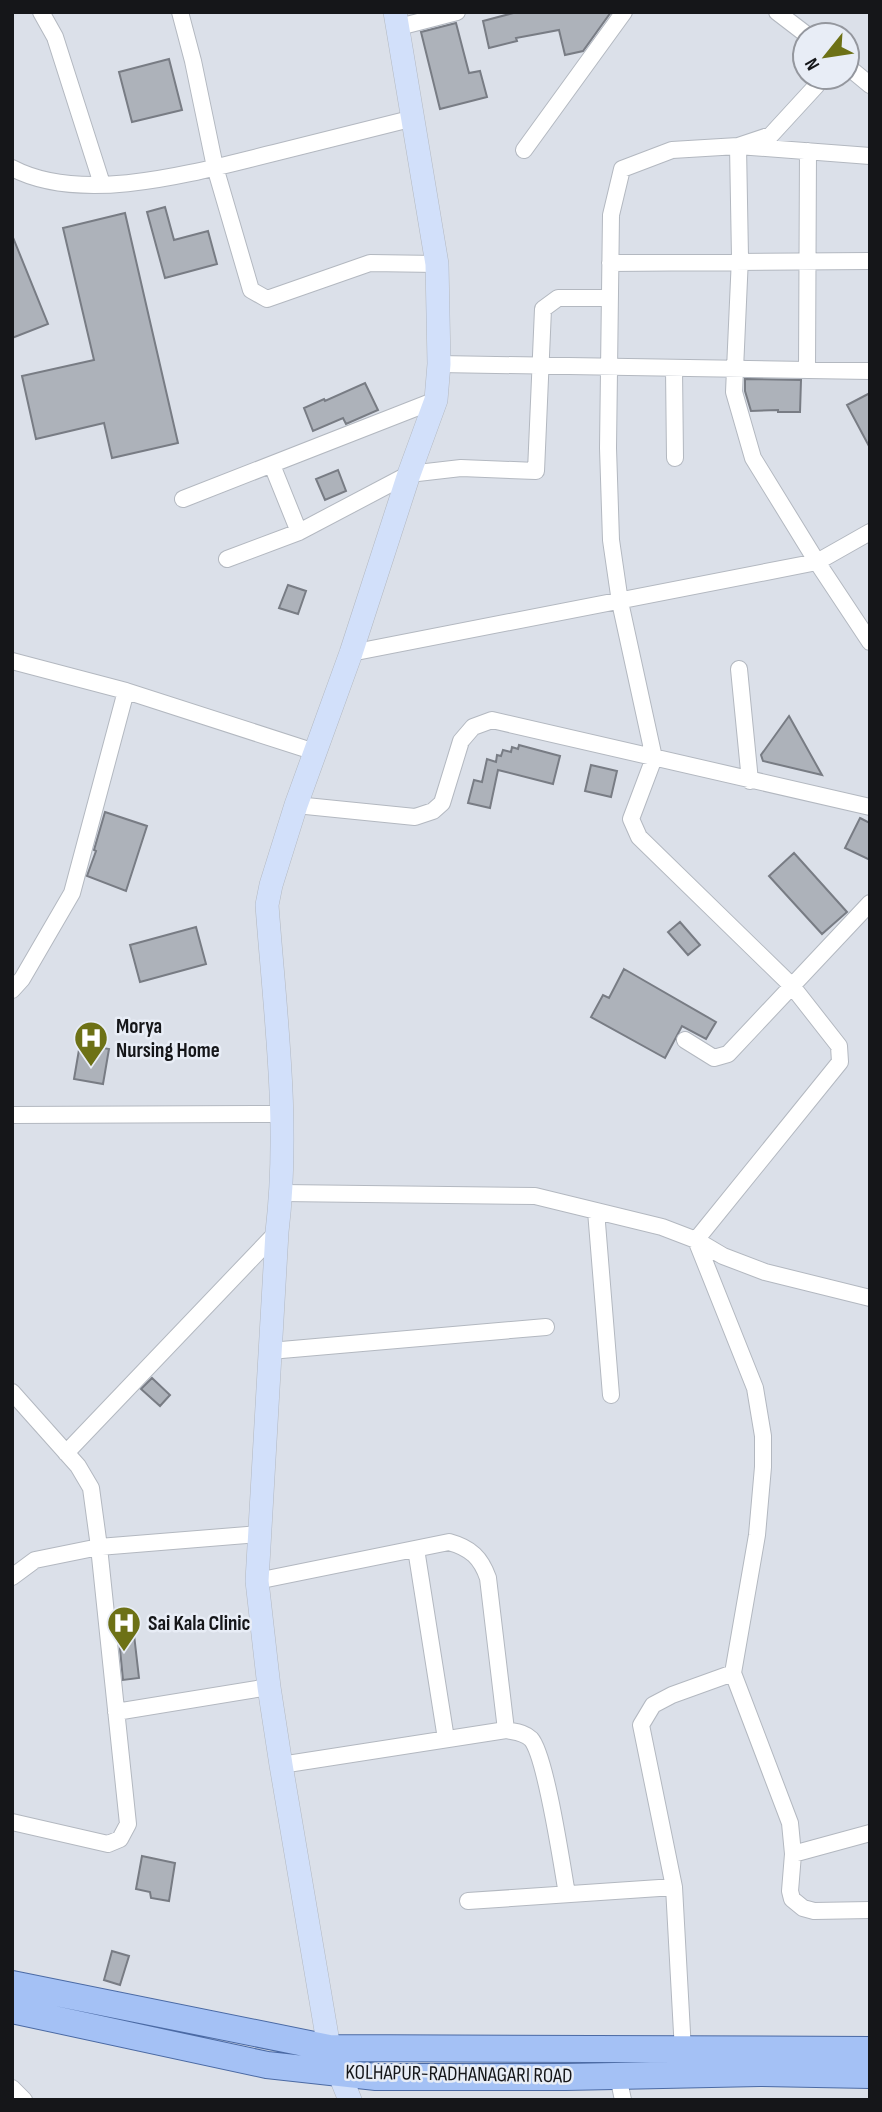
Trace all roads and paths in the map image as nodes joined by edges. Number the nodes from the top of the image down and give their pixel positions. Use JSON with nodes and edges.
{"nodes":[{"id":1,"x":41,"y":12,"type":"edge"},
{"id":2,"x":180,"y":12,"type":"edge"},
{"id":3,"x":457,"y":12,"type":"edge"},
{"id":4,"x":624,"y":12,"type":"edge"},
{"id":5,"x":777,"y":12,"type":"edge"},
{"id":6,"x":397,"y":20,"type":"edge"},
{"id":7,"x":791,"y":23,"type":"edge"},
{"id":8,"x":811,"y":91,"type":"edge"},
{"id":9,"x":414,"y":118,"type":"junction"},
{"id":10,"x":738,"y":146,"type":"junction"},
{"id":11,"x":524,"y":150,"type":"dead end"},
{"id":12,"x":808,"y":151,"type":"junction"},
{"id":13,"x":870,"y":156,"type":"edge"},
{"id":14,"x":215,"y":167,"type":"junction"},
{"id":15,"x":12,"y":168,"type":"edge"},
{"id":16,"x":102,"y":184,"type":"junction"},
{"id":17,"x":808,"y":261,"type":"junction"},
{"id":18,"x":870,"y":261,"type":"edge"},
{"id":19,"x":739,"y":262,"type":"junction"},
{"id":20,"x":610,"y":263,"type":"junction"},
{"id":21,"x":438,"y":264,"type":"junction"},
{"id":22,"x":610,"y":298,"type":"junction"},
{"id":23,"x":439,"y":365,"type":"junction"},
{"id":24,"x":541,"y":367,"type":"junction"},
{"id":25,"x":609,"y":368,"type":"junction"},
{"id":26,"x":674,"y":369,"type":"junction"},
{"id":27,"x":735,"y":370,"type":"junction"},
{"id":28,"x":807,"y":370,"type":"junction"},
{"id":29,"x":870,"y":371,"type":"edge"},
{"id":30,"x":436,"y":400,"type":"junction"},
{"id":31,"x":675,"y":458,"type":"dead end"},
{"id":32,"x":272,"y":466,"type":"junction"},
{"id":33,"x":409,"y":474,"type":"junction"},
{"id":34,"x":183,"y":499,"type":"dead end"},
{"id":35,"x":299,"y":532,"type":"junction"},
{"id":36,"x":870,"y":532,"type":"edge"},
{"id":37,"x":227,"y":559,"type":"dead end"},
{"id":38,"x":817,"y":562,"type":"junction"},
{"id":39,"x":620,"y":602,"type":"junction"},
{"id":40,"x":870,"y":642,"type":"edge"},
{"id":41,"x":351,"y":653,"type":"junction"},
{"id":42,"x":12,"y":662,"type":"edge"},
{"id":43,"x":739,"y":670,"type":"dead end"},
{"id":44,"x":126,"y":691,"type":"junction"},
{"id":45,"x":315,"y":752,"type":"junction"},
{"id":46,"x":654,"y":758,"type":"junction"},
{"id":47,"x":750,"y":781,"type":"junction"},
{"id":48,"x":296,"y":805,"type":"junction"},
{"id":49,"x":870,"y":807,"type":"edge"},
{"id":50,"x":870,"y":903,"type":"edge"},
{"id":51,"x":792,"y":986,"type":"junction"},
{"id":52,"x":12,"y":990,"type":"edge"},
{"id":53,"x":685,"y":1040,"type":"dead end"},
{"id":54,"x":282,"y":1114,"type":"junction"},
{"id":55,"x":12,"y":1115,"type":"edge"},
{"id":56,"x":282,"y":1193,"type":"junction"},
{"id":57,"x":596,"y":1211,"type":"junction"},
{"id":58,"x":277,"y":1232,"type":"junction"},
{"id":59,"x":696,"y":1240,"type":"junction"},
{"id":60,"x":870,"y":1298,"type":"edge"},
{"id":61,"x":547,"y":1327,"type":"dead end"},
{"id":62,"x":270,"y":1351,"type":"junction"},
{"id":63,"x":12,"y":1392,"type":"edge"},
{"id":64,"x":611,"y":1395,"type":"dead end"},
{"id":65,"x":66,"y":1453,"type":"junction"},
{"id":66,"x":260,"y":1534,"type":"junction"},
{"id":67,"x":99,"y":1547,"type":"junction"},
{"id":68,"x":416,"y":1549,"type":"junction"},
{"id":69,"x":12,"y":1577,"type":"edge"},
{"id":70,"x":257,"y":1581,"type":"junction"},
{"id":71,"x":733,"y":1673,"type":"junction"},
{"id":72,"x":269,"y":1687,"type":"junction"},
{"id":73,"x":116,"y":1712,"type":"junction"},
{"id":74,"x":506,"y":1730,"type":"junction"},
{"id":75,"x":446,"y":1739,"type":"junction"},
{"id":76,"x":281,"y":1765,"type":"junction"},
{"id":77,"x":12,"y":1822,"type":"edge"},
{"id":78,"x":870,"y":1833,"type":"edge"},
{"id":79,"x":793,"y":1854,"type":"junction"},
{"id":80,"x":674,"y":1887,"type":"junction"},
{"id":81,"x":567,"y":1894,"type":"junction"},
{"id":82,"x":468,"y":1901,"type":"dead end"},
{"id":83,"x":870,"y":1910,"type":"edge"},
{"id":84,"x":12,"y":1984,"type":"edge"},
{"id":85,"x":12,"y":2010,"type":"edge"},
{"id":86,"x":683,"y":2050,"type":"junction"},
{"id":87,"x":870,"y":2050,"type":"edge"},
{"id":88,"x":612,"y":2051,"type":"junction"},
{"id":89,"x":333,"y":2060,"type":"junction"},
{"id":90,"x":870,"y":2075,"type":"edge"},
{"id":91,"x":12,"y":2088,"type":"edge"},
{"id":92,"x":620,"y":2088,"type":"edge"},
{"id":93,"x":24,"y":2100,"type":"edge"},
{"id":94,"x":350,"y":2100,"type":"edge"}],
"edges":[{"from":1,"to":16,"type":"street"},
{"from":2,"to":14,"type":"street"},
{"from":3,"to":6,"type":"street"},
{"from":4,"to":11,"type":"street"},
{"from":5,"to":7,"type":"street"},
{"from":6,"to":9,"type":"main road"},
{"from":8,"to":10,"type":"street"},
{"from":9,"to":14,"type":"street"},
{"from":9,"to":21,"type":"main road"},
{"from":10,"to":12,"type":"street"},
{"from":10,"to":19,"type":"street"},
{"from":10,"to":20,"type":"street"},
{"from":12,"to":13,"type":"street"},
{"from":12,"to":17,"type":"street"},
{"from":14,"to":16,"type":"street"},
{"from":14,"to":21,"type":"street"},
{"from":15,"to":16,"type":"street"},
{"from":17,"to":18,"type":"street"},
{"from":17,"to":19,"type":"street"},
{"from":17,"to":28,"type":"street"},
{"from":19,"to":20,"type":"street"},
{"from":19,"to":27,"type":"street"},
{"from":20,"to":22,"type":"street"},
{"from":21,"to":23,"type":"main road"},
{"from":22,"to":24,"type":"street"},
{"from":22,"to":25,"type":"street"},
{"from":23,"to":24,"type":"street"},
{"from":23,"to":30,"type":"main road"},
{"from":24,"to":25,"type":"street"},
{"from":24,"to":33,"type":"street"},
{"from":25,"to":26,"type":"street"},
{"from":25,"to":39,"type":"street"},
{"from":26,"to":27,"type":"street"},
{"from":26,"to":31,"type":"street"},
{"from":27,"to":28,"type":"street"},
{"from":27,"to":38,"type":"street"},
{"from":28,"to":29,"type":"street"},
{"from":30,"to":32,"type":"street"},
{"from":30,"to":33,"type":"main road"},
{"from":32,"to":34,"type":"street"},
{"from":32,"to":35,"type":"street"},
{"from":33,"to":35,"type":"street"},
{"from":33,"to":41,"type":"main road"},
{"from":35,"to":37,"type":"street"},
{"from":36,"to":38,"type":"street"},
{"from":38,"to":39,"type":"street"},
{"from":38,"to":40,"type":"street"},
{"from":39,"to":41,"type":"street"},
{"from":39,"to":46,"type":"street"},
{"from":41,"to":45,"type":"main road"},
{"from":42,"to":44,"type":"street"},
{"from":43,"to":47,"type":"street"},
{"from":44,"to":45,"type":"street"},
{"from":44,"to":52,"type":"street"},
{"from":45,"to":48,"type":"main road"},
{"from":46,"to":47,"type":"street"},
{"from":46,"to":48,"type":"street"},
{"from":46,"to":51,"type":"street"},
{"from":47,"to":49,"type":"street"},
{"from":48,"to":54,"type":"main road"},
{"from":50,"to":51,"type":"street"},
{"from":51,"to":53,"type":"street"},
{"from":51,"to":59,"type":"street"},
{"from":54,"to":55,"type":"street"},
{"from":54,"to":56,"type":"main road"},
{"from":56,"to":57,"type":"street"},
{"from":56,"to":58,"type":"main road"},
{"from":57,"to":59,"type":"street"},
{"from":57,"to":64,"type":"street"},
{"from":58,"to":62,"type":"main road"},
{"from":58,"to":65,"type":"street"},
{"from":59,"to":60,"type":"street"},
{"from":59,"to":71,"type":"street"},
{"from":61,"to":62,"type":"street"},
{"from":62,"to":66,"type":"main road"},
{"from":63,"to":65,"type":"street"},
{"from":65,"to":67,"type":"street"},
{"from":66,"to":67,"type":"street"},
{"from":66,"to":70,"type":"main road"},
{"from":67,"to":69,"type":"street"},
{"from":67,"to":73,"type":"street"},
{"from":68,"to":70,"type":"street"},
{"from":68,"to":74,"type":"street"},
{"from":68,"to":75,"type":"street"},
{"from":70,"to":72,"type":"main road"},
{"from":71,"to":79,"type":"street"},
{"from":71,"to":80,"type":"street"},
{"from":72,"to":73,"type":"street"},
{"from":72,"to":76,"type":"main road"},
{"from":73,"to":77,"type":"street"},
{"from":74,"to":75,"type":"street"},
{"from":74,"to":81,"type":"street"},
{"from":75,"to":76,"type":"street"},
{"from":76,"to":89,"type":"main road"},
{"from":78,"to":79,"type":"street"},
{"from":79,"to":83,"type":"street"},
{"from":80,"to":81,"type":"street"},
{"from":80,"to":86,"type":"street"},
{"from":81,"to":82,"type":"street"},
{"from":84,"to":89,"type":"main road","name":"KOLHAPUR-RADHANAGARI ROAD"},
{"from":85,"to":89,"type":"main road","name":"KOLHAPUR-RADHANAGARI ROAD"},
{"from":86,"to":87,"type":"main road","name":"KOLHAPUR-RADHANAGARI ROAD"},
{"from":86,"to":88,"type":"main road","name":"KOLHAPUR-RADHANAGARI ROAD"},
{"from":88,"to":89,"type":"main road","name":"KOLHAPUR-RADHANAGARI ROAD"},
{"from":88,"to":92,"type":"main road"},
{"from":89,"to":92,"type":"main road","name":"KOLHAPUR-RADHANAGARI ROAD"},
{"from":89,"to":94,"type":"main road"},
{"from":90,"to":92,"type":"main road","name":"KOLHAPUR-RADHANAGARI ROAD"},
{"from":91,"to":93,"type":"street"}]}
